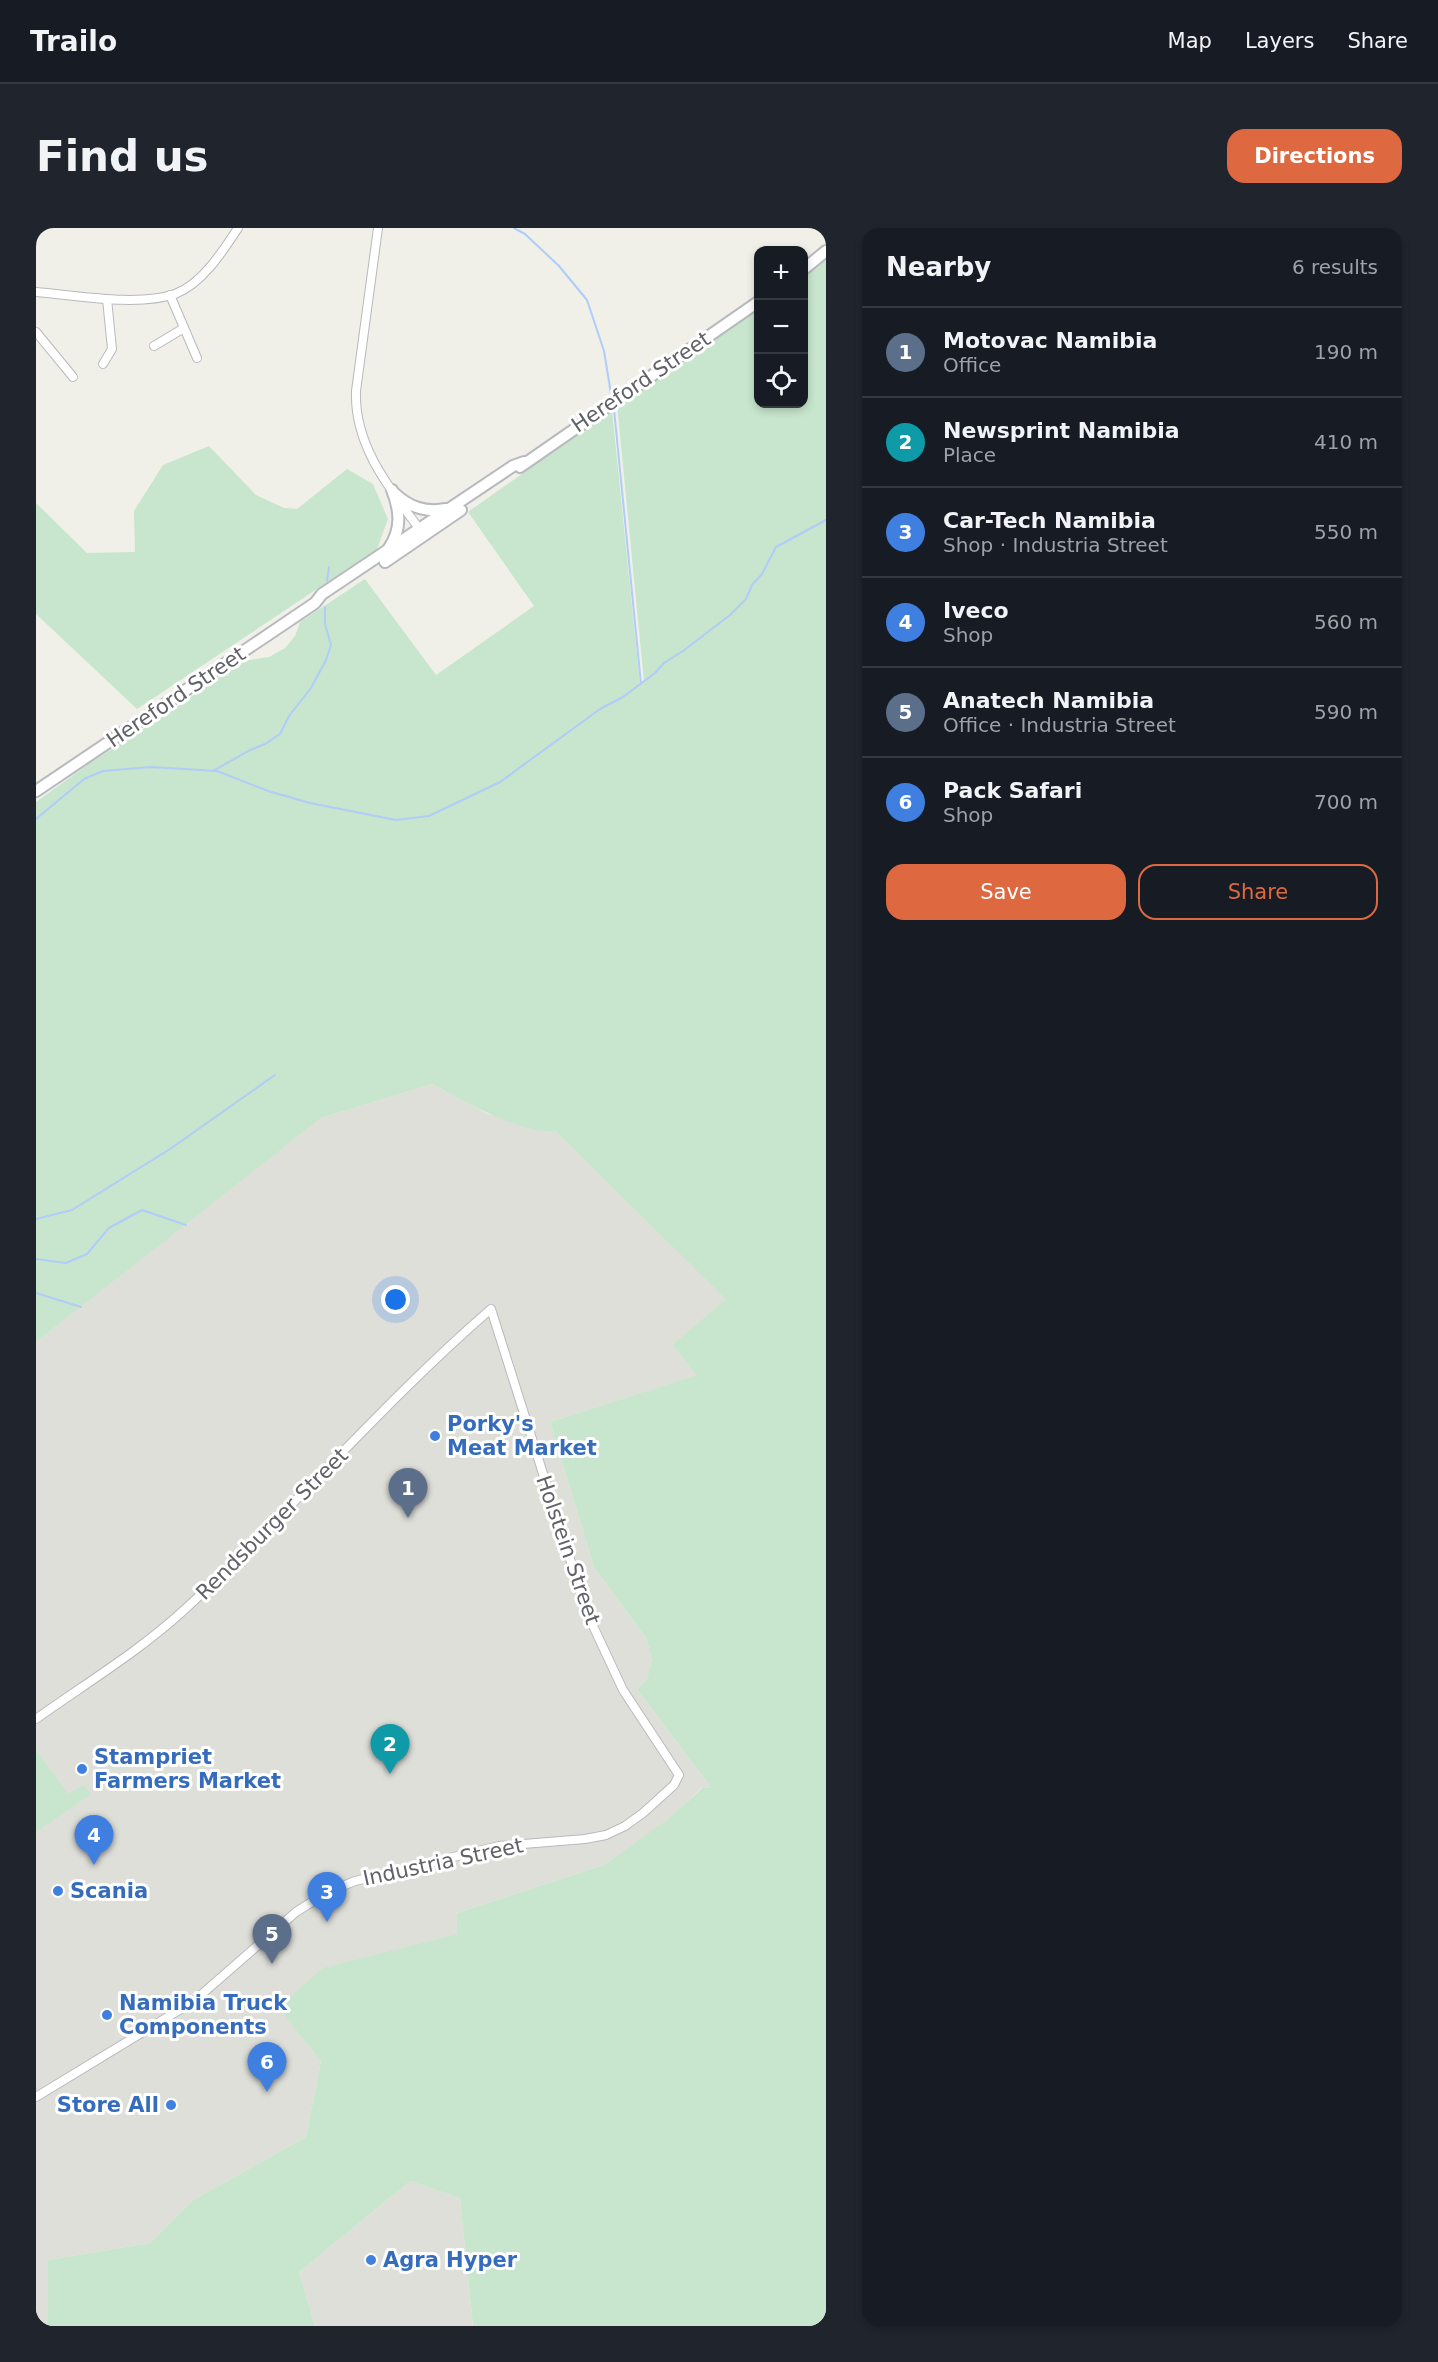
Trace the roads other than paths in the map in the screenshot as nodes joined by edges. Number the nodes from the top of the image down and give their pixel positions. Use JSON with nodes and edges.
{"nodes":[{"id":1,"x":238,"y":228,"type":"edge"},
{"id":2,"x":378,"y":228,"type":"edge"},
{"id":3,"x":826,"y":251,"type":"edge"},
{"id":4,"x":808,"y":266,"type":"edge"},
{"id":5,"x":36,"y":292,"type":"edge"},
{"id":6,"x":170,"y":295,"type":"junction"},
{"id":7,"x":107,"y":299,"type":"junction"},
{"id":8,"x":754,"y":305,"type":"edge"},
{"id":9,"x":184,"y":328,"type":"junction"},
{"id":10,"x":36,"y":334,"type":"edge"},
{"id":11,"x":154,"y":346,"type":"dead end"},
{"id":12,"x":197,"y":358,"type":"dead end"},
{"id":13,"x":103,"y":364,"type":"dead end"},
{"id":14,"x":73,"y":377,"type":"dead end"},
{"id":15,"x":524,"y":462,"type":"junction"},
{"id":16,"x":393,"y":491,"type":"junction"},
{"id":17,"x":452,"y":508,"type":"junction"},
{"id":18,"x":422,"y":532,"type":"junction"},
{"id":19,"x":385,"y":553,"type":"junction"},
{"id":20,"x":315,"y":603,"type":"junction"},
{"id":21,"x":36,"y":790,"type":"edge"},
{"id":22,"x":491,"y":1309,"type":"joint"},
{"id":23,"x":36,"y":1719,"type":"edge"},
{"id":24,"x":679,"y":1775,"type":"joint"},
{"id":25,"x":36,"y":2097,"type":"edge"}],
"edges":[{"from":1,"to":6,"type":"street"},
{"from":2,"to":16,"type":"street"},
{"from":3,"to":4,"type":"main road"},
{"from":5,"to":7,"type":"street"},
{"from":6,"to":7,"type":"street"},
{"from":6,"to":9,"type":"street"},
{"from":7,"to":13,"type":"street"},
{"from":8,"to":15,"type":"main road","name":"Hereford Street"},
{"from":9,"to":11,"type":"street"},
{"from":9,"to":12,"type":"street"},
{"from":10,"to":14,"type":"street"},
{"from":15,"to":17,"type":"main road","name":"Hereford Street"},
{"from":15,"to":18,"type":"main road","name":"Hereford Street"},
{"from":16,"to":17,"type":"main road"},
{"from":16,"to":18,"type":"street"},
{"from":16,"to":19,"type":"main road"},
{"from":17,"to":18,"type":"main road","name":"Hereford Street"},
{"from":18,"to":19,"type":"main road","name":"Hereford Street"},
{"from":18,"to":20,"type":"main road","name":"Hereford Street"},
{"from":19,"to":20,"type":"main road","name":"Hereford Street"},
{"from":20,"to":21,"type":"main road","name":"Hereford Street"},
{"from":22,"to":23,"type":"street","name":"Rendsburger Street"},
{"from":22,"to":24,"type":"street","name":"Holstein Street"},
{"from":24,"to":25,"type":"street","name":"Industria Street"}]}
